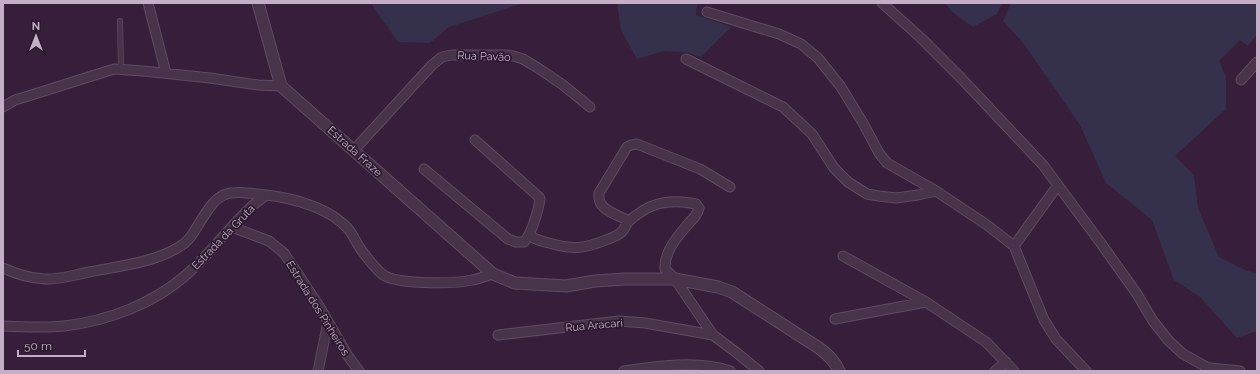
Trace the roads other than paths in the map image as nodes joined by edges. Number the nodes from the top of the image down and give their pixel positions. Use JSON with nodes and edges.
{"nodes":[{"id":1,"x":148,"y":3,"type":"edge"},
{"id":2,"x":258,"y":3,"type":"edge"},
{"id":3,"x":882,"y":3,"type":"edge"},
{"id":4,"x":707,"y":12,"type":"dead end"},
{"id":5,"x":120,"y":20,"type":"dead end"},
{"id":6,"x":686,"y":59,"type":"dead end"},
{"id":7,"x":1257,"y":62,"type":"edge"},
{"id":8,"x":121,"y":69,"type":"junction"},
{"id":9,"x":166,"y":73,"type":"junction"},
{"id":10,"x":1241,"y":80,"type":"dead end"},
{"id":11,"x":281,"y":86,"type":"junction"},
{"id":12,"x":590,"y":106,"type":"dead end"},
{"id":13,"x":3,"y":107,"type":"edge"},
{"id":14,"x":475,"y":140,"type":"dead end"},
{"id":15,"x":354,"y":150,"type":"junction"},
{"id":16,"x":424,"y":169,"type":"dead end"},
{"id":17,"x":1058,"y":185,"type":"junction"},
{"id":18,"x":730,"y":187,"type":"dead end"},
{"id":19,"x":936,"y":191,"type":"junction"},
{"id":20,"x":266,"y":195,"type":"junction"},
{"id":21,"x":626,"y":223,"type":"junction"},
{"id":22,"x":232,"y":227,"type":"junction"},
{"id":23,"x":529,"y":235,"type":"junction"},
{"id":24,"x":1014,"y":246,"type":"junction"},
{"id":25,"x":843,"y":256,"type":"dead end"},
{"id":26,"x":3,"y":268,"type":"edge"},
{"id":27,"x":493,"y":274,"type":"junction"},
{"id":28,"x":675,"y":279,"type":"junction"},
{"id":29,"x":926,"y":302,"type":"junction"},
{"id":30,"x":836,"y":319,"type":"dead end"},
{"id":31,"x":328,"y":322,"type":"junction"},
{"id":32,"x":3,"y":326,"type":"edge"},
{"id":33,"x":498,"y":335,"type":"dead end"},
{"id":34,"x":713,"y":335,"type":"junction"},
{"id":35,"x":1006,"y":362,"type":"junction"},
{"id":36,"x":1210,"y":369,"type":"edge"},
{"id":37,"x":318,"y":371,"type":"edge"},
{"id":38,"x":359,"y":371,"type":"edge"},
{"id":39,"x":624,"y":371,"type":"edge"},
{"id":40,"x":730,"y":371,"type":"edge"},
{"id":41,"x":759,"y":371,"type":"edge"},
{"id":42,"x":839,"y":371,"type":"edge"},
{"id":43,"x":995,"y":371,"type":"edge"},
{"id":44,"x":1014,"y":371,"type":"edge"},
{"id":45,"x":1086,"y":371,"type":"edge"},
{"id":46,"x":1240,"y":371,"type":"edge"}],
"edges":[{"from":1,"to":9,"type":"street"},
{"from":2,"to":11,"type":"street"},
{"from":3,"to":17,"type":"street"},
{"from":4,"to":19,"type":"street"},
{"from":5,"to":8,"type":"lane"},
{"from":6,"to":19,"type":"street"},
{"from":7,"to":10,"type":"street"},
{"from":8,"to":9,"type":"street"},
{"from":8,"to":13,"type":"street"},
{"from":9,"to":11,"type":"street"},
{"from":11,"to":15,"type":"street","name":"Estrada Fraze"},
{"from":12,"to":15,"type":"street","name":"Rua Pavão"},
{"from":14,"to":23,"type":"street"},
{"from":15,"to":27,"type":"street","name":"Estrada Fraze"},
{"from":16,"to":23,"type":"street"},
{"from":17,"to":24,"type":"street"},
{"from":17,"to":36,"type":"street"},
{"from":18,"to":21,"type":"street"},
{"from":19,"to":24,"type":"street"},
{"from":20,"to":22,"type":"street","name":"Estrada da Gruta"},
{"from":20,"to":26,"type":"street"},
{"from":20,"to":27,"type":"street"},
{"from":21,"to":23,"type":"street"},
{"from":21,"to":28,"type":"street"},
{"from":22,"to":31,"type":"street","name":"Estrada dos Pinheiros"},
{"from":22,"to":32,"type":"street","name":"Estrada da Gruta"},
{"from":24,"to":45,"type":"street"},
{"from":25,"to":29,"type":"street"},
{"from":27,"to":28,"type":"street","name":"Estrada Fraze"},
{"from":28,"to":34,"type":"street"},
{"from":28,"to":42,"type":"street","name":"Estrada Fraze"},
{"from":29,"to":30,"type":"street"},
{"from":29,"to":35,"type":"street"},
{"from":31,"to":37,"type":"street"},
{"from":31,"to":38,"type":"street","name":"Estrada dos Pinheiros"},
{"from":33,"to":34,"type":"street","name":"Rua Aracari"},
{"from":34,"to":41,"type":"street"},
{"from":35,"to":43,"type":"street"},
{"from":35,"to":44,"type":"street"},
{"from":36,"to":46,"type":"street"},
{"from":39,"to":40,"type":"street"}]}
